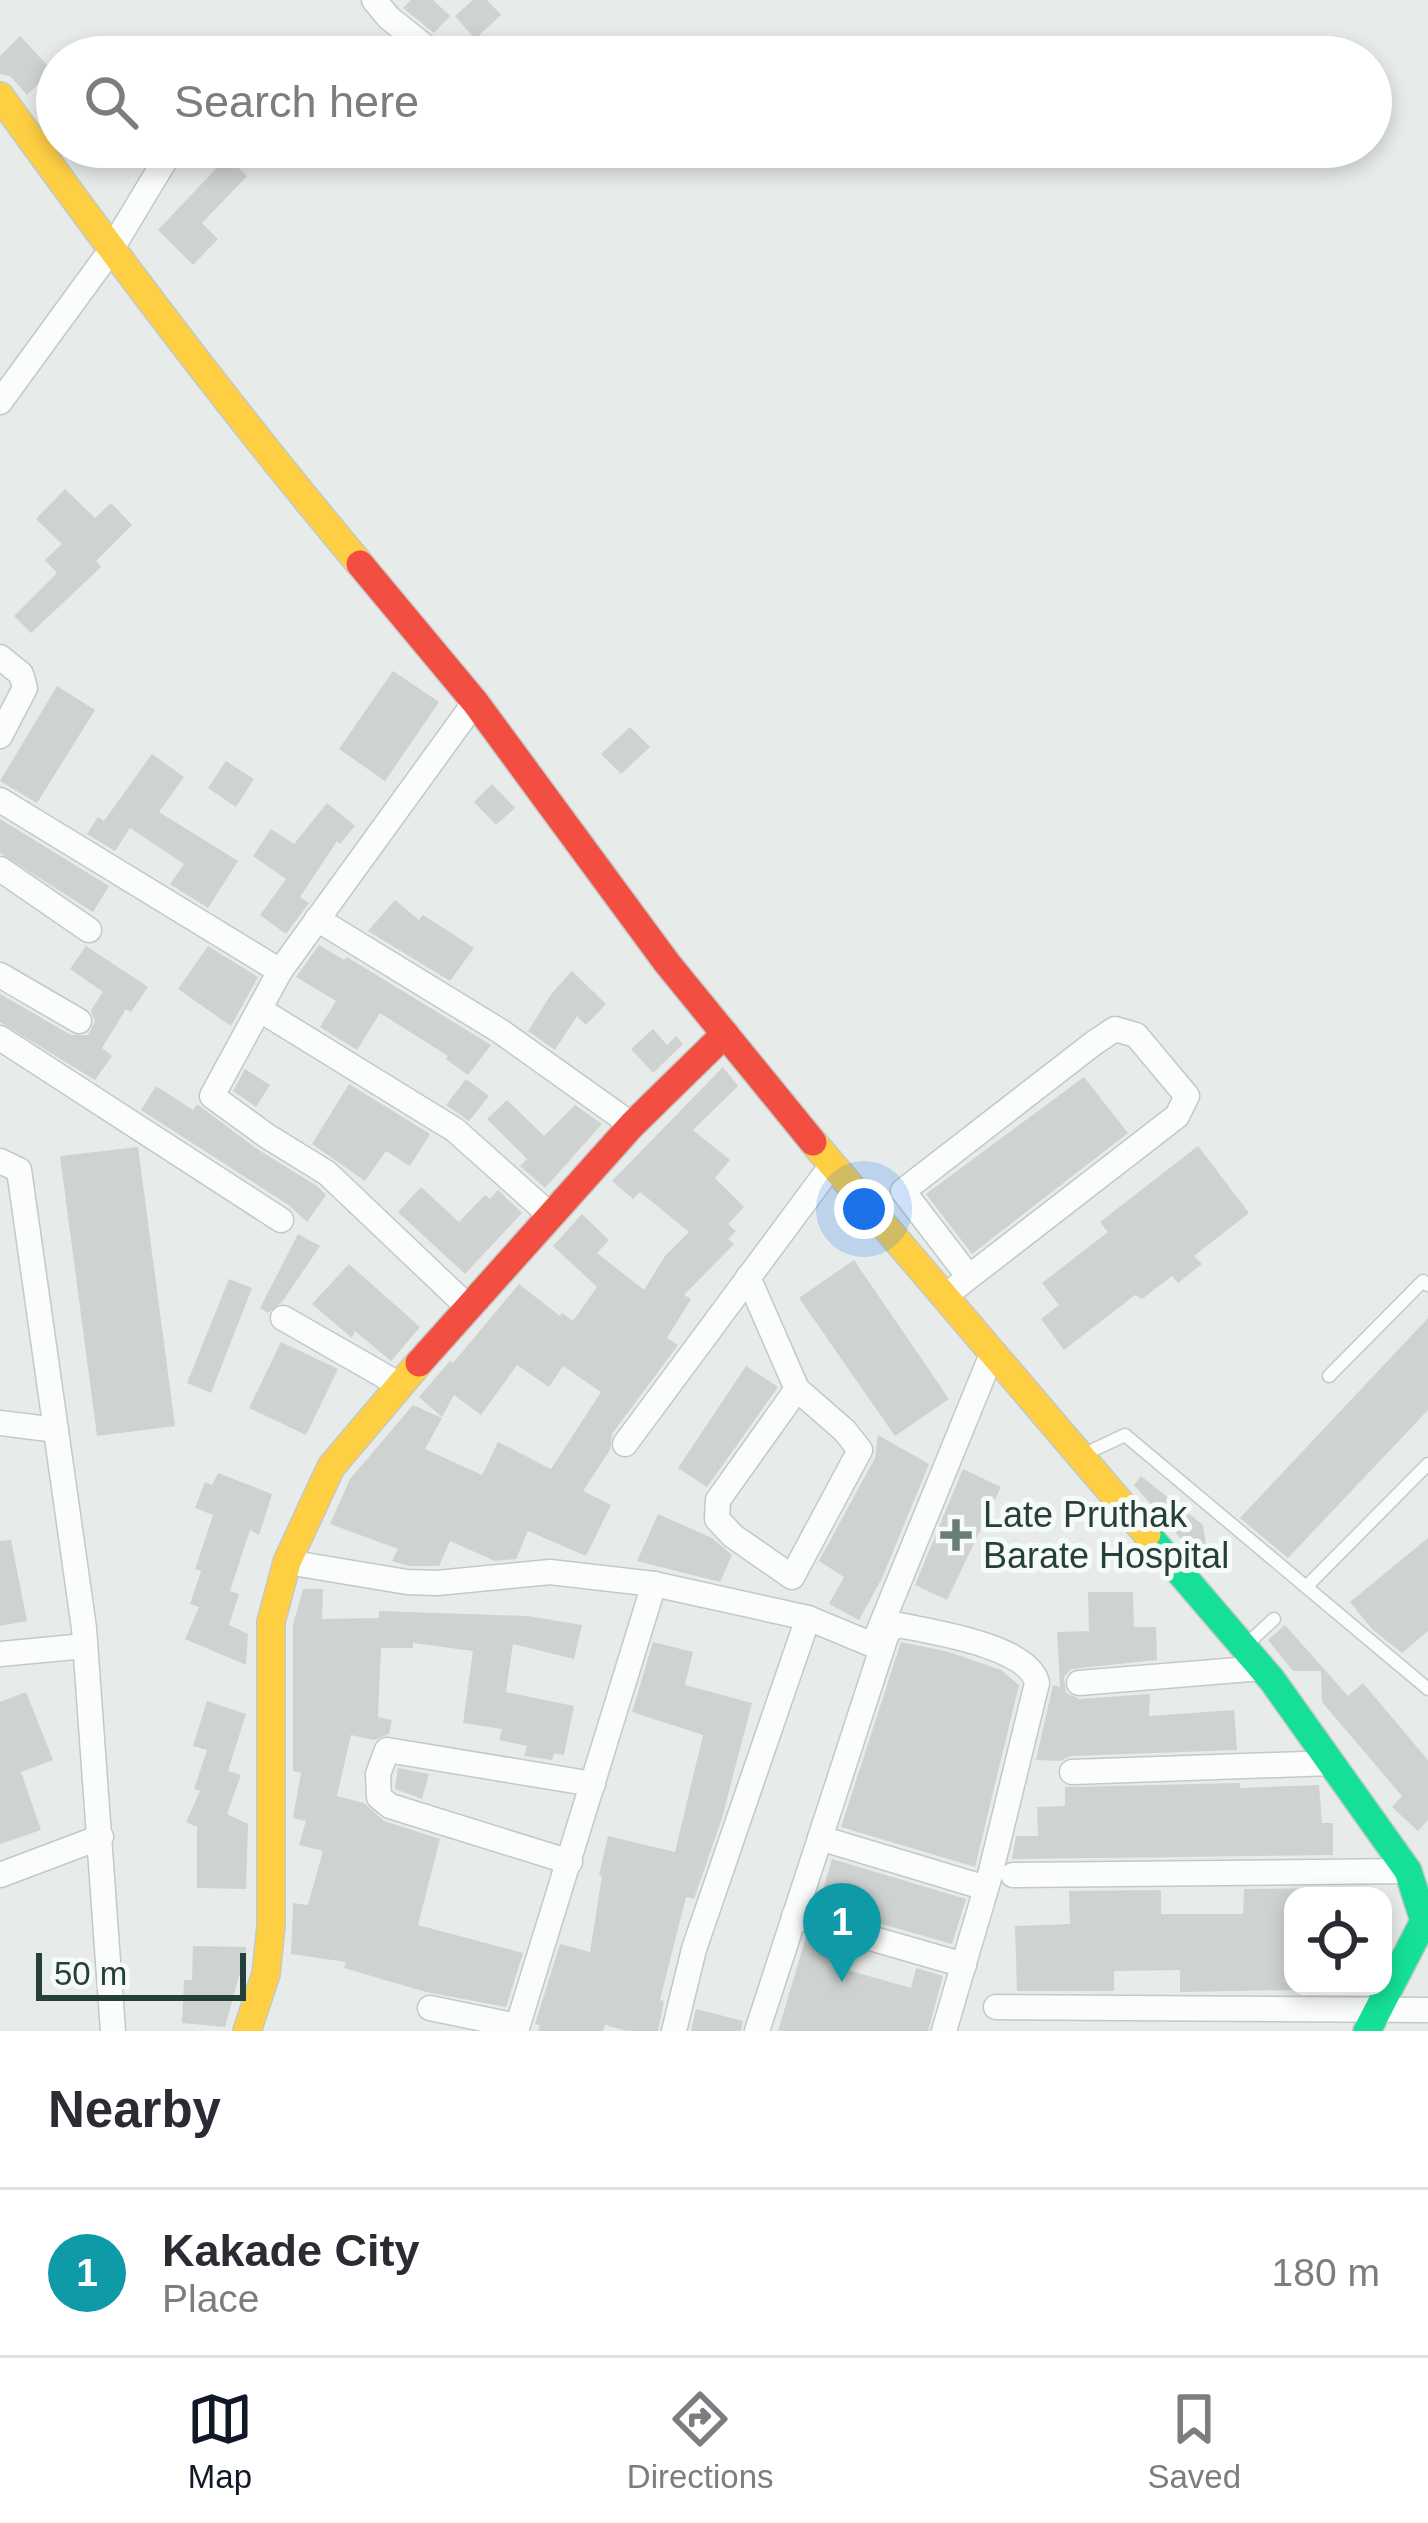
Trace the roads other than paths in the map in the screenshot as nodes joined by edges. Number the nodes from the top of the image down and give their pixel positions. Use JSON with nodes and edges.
{"nodes":[{"id":1,"x":374,"y":0,"type":"edge"},
{"id":2,"x":412,"y":36,"type":"edge"},
{"id":3,"x":0,"y":96,"type":"edge"},
{"id":4,"x":36,"y":146,"type":"edge"},
{"id":5,"x":52,"y":168,"type":"edge"},
{"id":6,"x":160,"y":168,"type":"edge"},
{"id":7,"x":111,"y":250,"type":"junction"},
{"id":8,"x":0,"y":402,"type":"edge"},
{"id":9,"x":0,"y":657,"type":"edge"},
{"id":10,"x":475,"y":702,"type":"junction"},
{"id":11,"x":0,"y":736,"type":"edge"},
{"id":12,"x":0,"y":800,"type":"edge"},
{"id":13,"x":0,"y":869,"type":"edge"},
{"id":14,"x":317,"y":919,"type":"junction"},
{"id":15,"x":88,"y":930,"type":"dead end"},
{"id":16,"x":280,"y":971,"type":"junction"},
{"id":17,"x":0,"y":975,"type":"edge"},
{"id":18,"x":262,"y":1011,"type":"junction"},
{"id":19,"x":79,"y":1021,"type":"dead end"},
{"id":20,"x":725,"y":1034,"type":"junction"},
{"id":21,"x":0,"y":1038,"type":"edge"},
{"id":22,"x":632,"y":1125,"type":"junction"},
{"id":23,"x":0,"y":1161,"type":"edge"},
{"id":24,"x":832,"y":1165,"type":"junction"},
{"id":25,"x":550,"y":1216,"type":"junction"},
{"id":26,"x":281,"y":1220,"type":"dead end"},
{"id":27,"x":748,"y":1277,"type":"junction"},
{"id":28,"x":969,"y":1277,"type":"junction"},
{"id":29,"x":1428,"y":1285,"type":"edge"},
{"id":30,"x":944,"y":1297,"type":"junction"},
{"id":31,"x":468,"y":1307,"type":"junction"},
{"id":32,"x":283,"y":1318,"type":"dead end"},
{"id":33,"x":992,"y":1354,"type":"junction"},
{"id":34,"x":1329,"y":1376,"type":"dead end"},
{"id":35,"x":400,"y":1385,"type":"junction"},
{"id":36,"x":797,"y":1388,"type":"junction"},
{"id":37,"x":0,"y":1423,"type":"edge"},
{"id":38,"x":56,"y":1430,"type":"junction"},
{"id":39,"x":625,"y":1444,"type":"dead end"},
{"id":40,"x":1080,"y":1456,"type":"junction"},
{"id":41,"x":1428,"y":1464,"type":"edge"},
{"id":42,"x":287,"y":1562,"type":"junction"},
{"id":43,"x":654,"y":1584,"type":"junction"},
{"id":44,"x":1306,"y":1586,"type":"junction"},
{"id":45,"x":808,"y":1618,"type":"junction"},
{"id":46,"x":1274,"y":1618,"type":"dead end"},
{"id":47,"x":85,"y":1646,"type":"junction"},
{"id":48,"x":0,"y":1654,"type":"edge"},
{"id":49,"x":1253,"y":1658,"type":"junction"},
{"id":50,"x":1079,"y":1683,"type":"dead end"},
{"id":51,"x":1428,"y":1689,"type":"edge"},
{"id":52,"x":1332,"y":1763,"type":"junction"},
{"id":53,"x":1072,"y":1772,"type":"dead end"},
{"id":54,"x":593,"y":1784,"type":"junction"},
{"id":55,"x":101,"y":1837,"type":"junction"},
{"id":56,"x":820,"y":1838,"type":"junction"},
{"id":57,"x":570,"y":1862,"type":"junction"},
{"id":58,"x":1408,"y":1871,"type":"junction"},
{"id":59,"x":0,"y":1875,"type":"edge"},
{"id":60,"x":1013,"y":1875,"type":"dead end"},
{"id":61,"x":986,"y":1888,"type":"junction"},
{"id":62,"x":794,"y":1916,"type":"junction"},
{"id":63,"x":964,"y":1965,"type":"junction"},
{"id":64,"x":996,"y":2007,"type":"dead end"},
{"id":65,"x":430,"y":2008,"type":"dead end"},
{"id":66,"x":1428,"y":2010,"type":"edge"},
{"id":67,"x":1374,"y":2019,"type":"edge"},
{"id":68,"x":517,"y":2029,"type":"edge"},
{"id":69,"x":113,"y":2031,"type":"edge"},
{"id":70,"x":247,"y":2031,"type":"edge"},
{"id":71,"x":674,"y":2031,"type":"edge"},
{"id":72,"x":757,"y":2031,"type":"edge"},
{"id":73,"x":944,"y":2031,"type":"edge"}],
"edges":[{"from":1,"to":2,"type":"street"},
{"from":3,"to":4,"type":"street"},
{"from":5,"to":7,"type":"street"},
{"from":6,"to":7,"type":"street"},
{"from":7,"to":8,"type":"street"},
{"from":7,"to":10,"type":"street"},
{"from":9,"to":11,"type":"street"},
{"from":10,"to":14,"type":"street"},
{"from":10,"to":20,"type":"street"},
{"from":12,"to":16,"type":"street"},
{"from":13,"to":15,"type":"street"},
{"from":14,"to":16,"type":"street"},
{"from":14,"to":22,"type":"street"},
{"from":16,"to":18,"type":"street"},
{"from":17,"to":19,"type":"street"},
{"from":18,"to":25,"type":"street"},
{"from":18,"to":31,"type":"street"},
{"from":20,"to":22,"type":"street"},
{"from":20,"to":24,"type":"street"},
{"from":21,"to":26,"type":"street"},
{"from":22,"to":25,"type":"street"},
{"from":23,"to":38,"type":"street"},
{"from":24,"to":27,"type":"street"},
{"from":24,"to":30,"type":"street"},
{"from":25,"to":31,"type":"street"},
{"from":27,"to":36,"type":"street"},
{"from":27,"to":39,"type":"street"},
{"from":28,"to":28,"type":"street"},
{"from":28,"to":30,"type":"street"},
{"from":29,"to":34,"type":"lane"},
{"from":30,"to":33,"type":"street"},
{"from":31,"to":35,"type":"street"},
{"from":32,"to":35,"type":"street"},
{"from":33,"to":40,"type":"street"},
{"from":33,"to":45,"type":"street"},
{"from":35,"to":42,"type":"street"},
{"from":36,"to":36,"type":"street"},
{"from":37,"to":38,"type":"street"},
{"from":38,"to":47,"type":"street"},
{"from":40,"to":44,"type":"lane"},
{"from":40,"to":49,"type":"street"},
{"from":41,"to":44,"type":"lane"},
{"from":42,"to":43,"type":"street"},
{"from":42,"to":70,"type":"street"},
{"from":43,"to":45,"type":"street"},
{"from":43,"to":54,"type":"street"},
{"from":44,"to":51,"type":"lane"},
{"from":45,"to":71,"type":"street"},
{"from":46,"to":49,"type":"lane"},
{"from":47,"to":48,"type":"street"},
{"from":47,"to":55,"type":"street"},
{"from":49,"to":50,"type":"street"},
{"from":49,"to":52,"type":"street"},
{"from":52,"to":53,"type":"street"},
{"from":52,"to":58,"type":"street"},
{"from":54,"to":57,"type":"street"},
{"from":54,"to":57,"type":"street"},
{"from":55,"to":59,"type":"street"},
{"from":55,"to":69,"type":"street"},
{"from":56,"to":61,"type":"street"},
{"from":56,"to":61,"type":"street"},
{"from":56,"to":62,"type":"street"},
{"from":57,"to":68,"type":"street"},
{"from":58,"to":60,"type":"street"},
{"from":58,"to":67,"type":"street"},
{"from":61,"to":63,"type":"street"},
{"from":62,"to":63,"type":"street"},
{"from":62,"to":72,"type":"street"},
{"from":63,"to":73,"type":"street"},
{"from":64,"to":67,"type":"street"},
{"from":65,"to":68,"type":"street"},
{"from":66,"to":67,"type":"street"}]}
